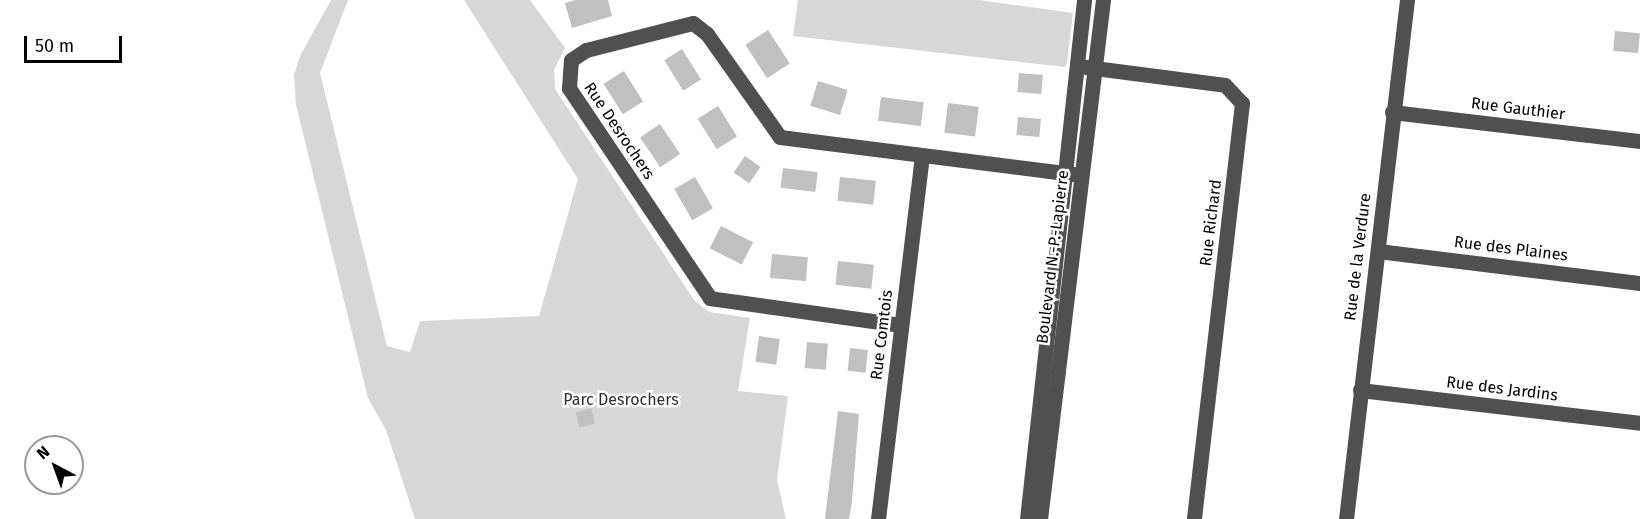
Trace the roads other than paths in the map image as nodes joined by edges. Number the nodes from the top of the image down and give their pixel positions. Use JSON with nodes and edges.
{"nodes":[{"id":1,"x":1084,"y":0,"type":"edge"},
{"id":2,"x":1103,"y":0,"type":"edge"},
{"id":3,"x":1407,"y":0,"type":"edge"},
{"id":4,"x":1086,"y":67,"type":"junction"},
{"id":5,"x":1392,"y":112,"type":"junction"},
{"id":6,"x":1640,"y":141,"type":"edge"},
{"id":7,"x":922,"y":156,"type":"junction"},
{"id":8,"x":1074,"y":174,"type":"junction"},
{"id":9,"x":1378,"y":251,"type":"junction"},
{"id":10,"x":1640,"y":283,"type":"edge"},
{"id":11,"x":901,"y":325,"type":"junction"},
{"id":12,"x":1360,"y":390,"type":"junction"},
{"id":13,"x":1640,"y":423,"type":"edge"},
{"id":14,"x":878,"y":519,"type":"edge"},
{"id":15,"x":1027,"y":519,"type":"edge"},
{"id":16,"x":1040,"y":519,"type":"edge"},
{"id":17,"x":1194,"y":519,"type":"edge"},
{"id":18,"x":1346,"y":519,"type":"edge"}],
"edges":[{"from":1,"to":4,"type":"street","name":"Boulevard N.-P.-Lapierre"},
{"from":2,"to":4,"type":"street","name":"Boulevard N.-P.-Lapierre"},
{"from":3,"to":5,"type":"street","name":"Rue de la Verdure"},
{"from":4,"to":8,"type":"street","name":"Boulevard N.-P.-Lapierre"},
{"from":4,"to":17,"type":"street","name":"Rue Richard"},
{"from":5,"to":6,"type":"street","name":"Rue Gauthier"},
{"from":5,"to":9,"type":"street","name":"Rue de la Verdure"},
{"from":7,"to":8,"type":"street","name":"Rue Desrochers"},
{"from":7,"to":11,"type":"street","name":"Rue Comtois"},
{"from":7,"to":11,"type":"street","name":"Rue Desrochers"},
{"from":8,"to":15,"type":"street","name":"Boulevard N.-P.-Lapierre"},
{"from":8,"to":16,"type":"street","name":"Boulevard N.-P.-Lapierre"},
{"from":9,"to":10,"type":"street","name":"Rue des Plaines"},
{"from":9,"to":12,"type":"street","name":"Rue de la Verdure"},
{"from":11,"to":14,"type":"street","name":"Rue Comtois"},
{"from":12,"to":13,"type":"street","name":"Rue des Jardins"},
{"from":12,"to":18,"type":"street","name":"Rue de la Verdure"}]}
